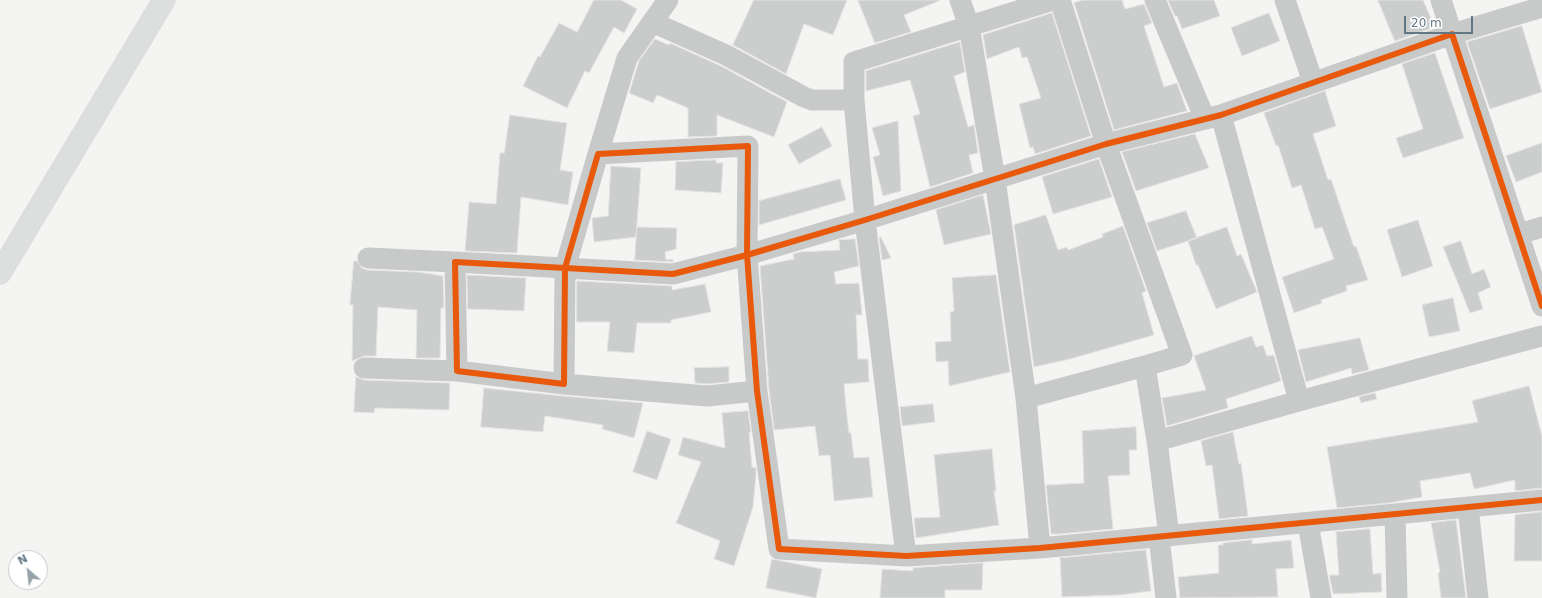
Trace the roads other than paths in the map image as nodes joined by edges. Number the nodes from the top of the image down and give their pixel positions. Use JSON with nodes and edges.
{"nodes":[{"id":1,"x":164,"y":0,"type":"edge"},
{"id":2,"x":668,"y":0,"type":"edge"},
{"id":3,"x":960,"y":0,"type":"edge"},
{"id":4,"x":1053,"y":0,"type":"edge"},
{"id":5,"x":1060,"y":0,"type":"edge"},
{"id":6,"x":1155,"y":0,"type":"edge"},
{"id":7,"x":1285,"y":0,"type":"edge"},
{"id":8,"x":1441,"y":0,"type":"edge"},
{"id":9,"x":1542,"y":6,"type":"edge"},
{"id":10,"x":652,"y":22,"type":"junction"},
{"id":11,"x":969,"y":26,"type":"junction"},
{"id":12,"x":1452,"y":34,"type":"junction"},
{"id":13,"x":1313,"y":82,"type":"junction"},
{"id":14,"x":854,"y":100,"type":"junction"},
{"id":15,"x":1213,"y":117,"type":"junction"},
{"id":16,"x":1106,"y":144,"type":"junction"},
{"id":17,"x":598,"y":154,"type":"junction"},
{"id":18,"x":995,"y":179,"type":"junction"},
{"id":19,"x":865,"y":220,"type":"junction"},
{"id":20,"x":1542,"y":227,"type":"edge"},
{"id":21,"x":1519,"y":234,"type":"junction"},
{"id":22,"x":747,"y":255,"type":"junction"},
{"id":23,"x":368,"y":258,"type":"dead end"},
{"id":24,"x":455,"y":262,"type":"junction"},
{"id":25,"x":564,"y":268,"type":"junction"},
{"id":26,"x":0,"y":273,"type":"edge"},
{"id":27,"x":1542,"y":306,"type":"edge"},
{"id":28,"x":1542,"y":336,"type":"edge"},
{"id":29,"x":1145,"y":366,"type":"junction"},
{"id":30,"x":364,"y":368,"type":"dead end"},
{"id":31,"x":457,"y":371,"type":"junction"},
{"id":32,"x":564,"y":384,"type":"junction"},
{"id":33,"x":757,"y":391,"type":"junction"},
{"id":34,"x":1026,"y":398,"type":"junction"},
{"id":35,"x":1299,"y":401,"type":"junction"},
{"id":36,"x":1157,"y":441,"type":"junction"},
{"id":37,"x":1542,"y":500,"type":"edge"},
{"id":38,"x":1468,"y":508,"type":"junction"},
{"id":39,"x":1395,"y":514,"type":"junction"},
{"id":40,"x":1308,"y":523,"type":"junction"},
{"id":41,"x":1164,"y":537,"type":"junction"},
{"id":42,"x":1040,"y":548,"type":"junction"},
{"id":43,"x":906,"y":556,"type":"junction"},
{"id":44,"x":1166,"y":598,"type":"edge"},
{"id":45,"x":1321,"y":598,"type":"edge"},
{"id":46,"x":1397,"y":598,"type":"edge"},
{"id":47,"x":1478,"y":598,"type":"edge"}],
"edges":[{"from":1,"to":26,"type":"street"},
{"from":2,"to":10,"type":"street"},
{"from":3,"to":11,"type":"street"},
{"from":4,"to":11,"type":"street"},
{"from":5,"to":16,"type":"street"},
{"from":6,"to":15,"type":"street"},
{"from":7,"to":13,"type":"street"},
{"from":8,"to":12,"type":"street"},
{"from":9,"to":12,"type":"street"},
{"from":10,"to":14,"type":"street"},
{"from":10,"to":17,"type":"street"},
{"from":11,"to":14,"type":"street"},
{"from":11,"to":18,"type":"street"},
{"from":12,"to":13,"type":"street"},
{"from":12,"to":21,"type":"street"},
{"from":13,"to":15,"type":"street"},
{"from":14,"to":19,"type":"street"},
{"from":15,"to":16,"type":"street"},
{"from":15,"to":35,"type":"street"},
{"from":16,"to":18,"type":"street"},
{"from":16,"to":29,"type":"street"},
{"from":17,"to":22,"type":"street"},
{"from":17,"to":25,"type":"street"},
{"from":18,"to":19,"type":"street"},
{"from":18,"to":34,"type":"street"},
{"from":19,"to":22,"type":"street"},
{"from":19,"to":43,"type":"street"},
{"from":20,"to":21,"type":"street"},
{"from":21,"to":27,"type":"street"},
{"from":22,"to":25,"type":"street"},
{"from":22,"to":33,"type":"street"},
{"from":23,"to":24,"type":"street"},
{"from":24,"to":25,"type":"street"},
{"from":24,"to":31,"type":"street"},
{"from":25,"to":32,"type":"street"},
{"from":28,"to":35,"type":"street"},
{"from":29,"to":34,"type":"street"},
{"from":29,"to":36,"type":"street"},
{"from":30,"to":31,"type":"street"},
{"from":31,"to":32,"type":"street"},
{"from":32,"to":33,"type":"street"},
{"from":33,"to":43,"type":"street"},
{"from":34,"to":42,"type":"street"},
{"from":35,"to":36,"type":"street"},
{"from":36,"to":41,"type":"street"},
{"from":37,"to":38,"type":"street"},
{"from":38,"to":39,"type":"street"},
{"from":38,"to":47,"type":"street"},
{"from":39,"to":40,"type":"street"},
{"from":39,"to":46,"type":"street"},
{"from":40,"to":41,"type":"street"},
{"from":40,"to":45,"type":"street"},
{"from":41,"to":42,"type":"street"},
{"from":41,"to":44,"type":"street"},
{"from":42,"to":43,"type":"street"}]}
